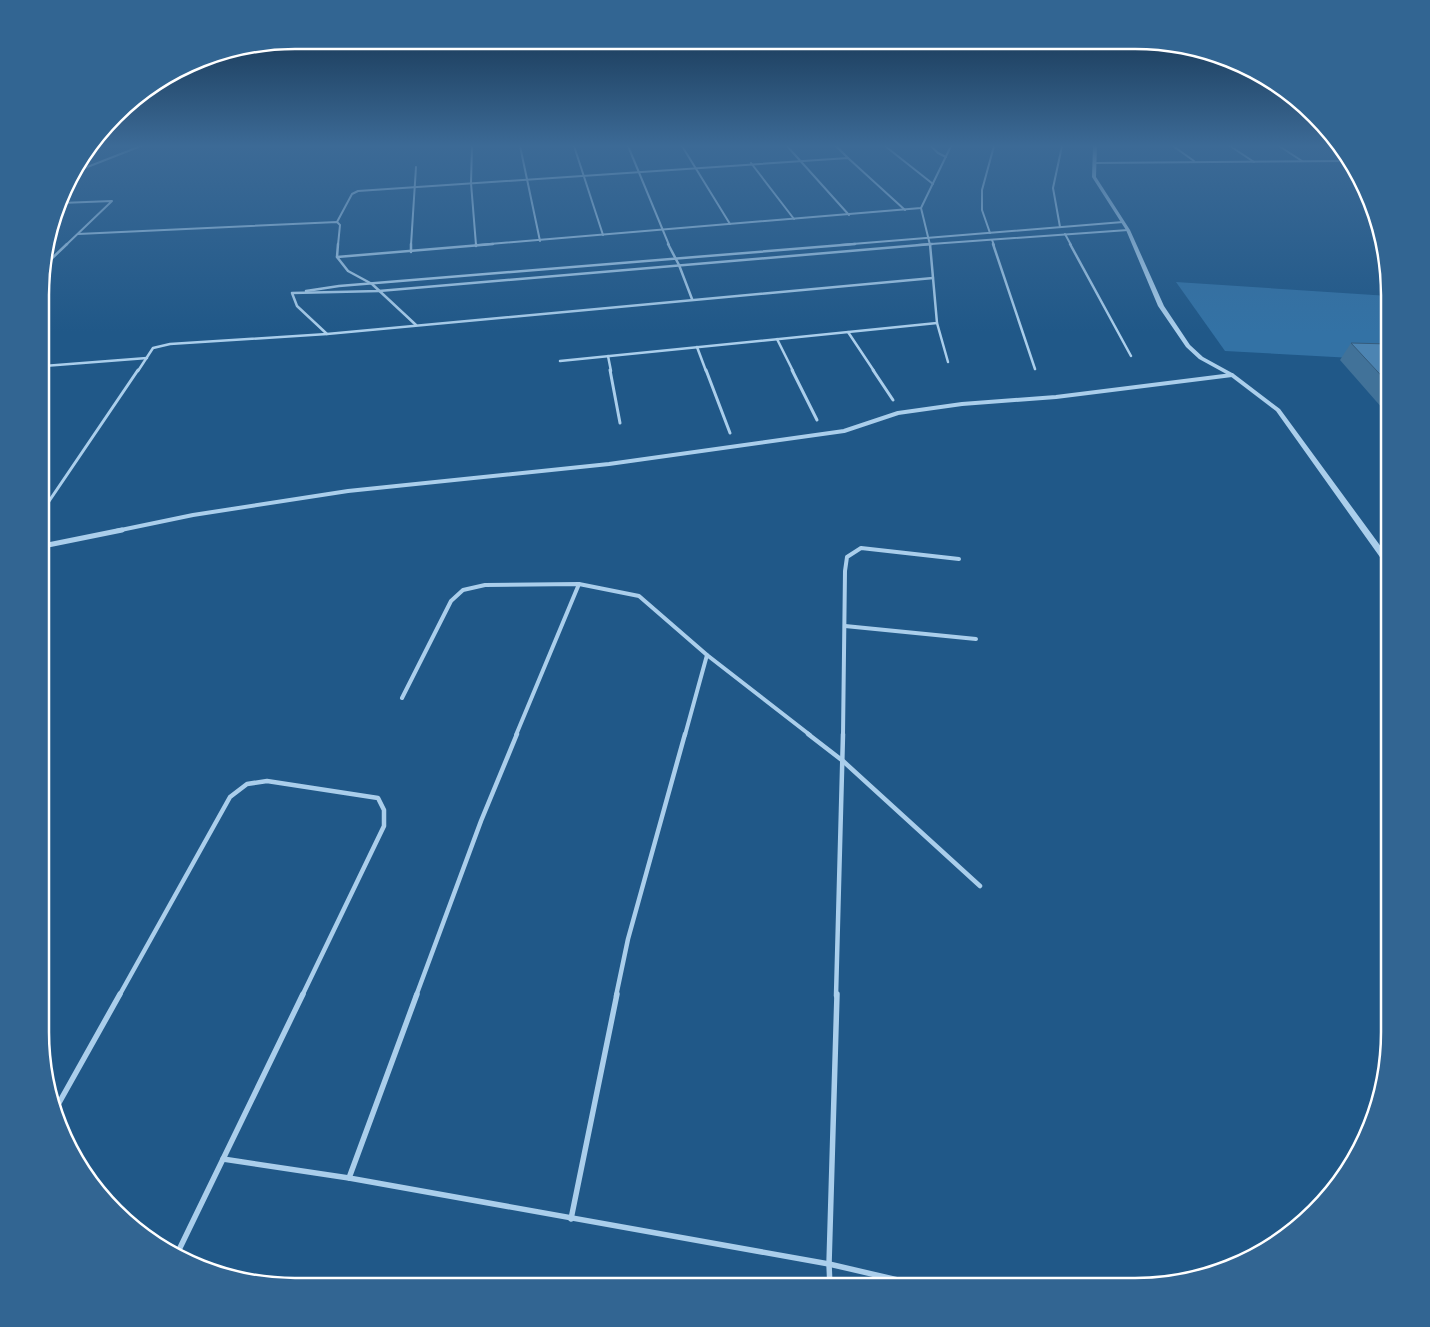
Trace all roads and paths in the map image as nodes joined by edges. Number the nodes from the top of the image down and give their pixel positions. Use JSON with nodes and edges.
{"nodes":[{"id":1,"x":105,"y":208,"type":"edge"},
{"id":2,"x":345,"y":208,"type":"edge"},
{"id":3,"x":413,"y":208,"type":"edge"},
{"id":4,"x":473,"y":208,"type":"edge"},
{"id":5,"x":534,"y":208,"type":"edge"},
{"id":6,"x":594,"y":208,"type":"edge"},
{"id":7,"x":653,"y":208,"type":"edge"},
{"id":8,"x":720,"y":208,"type":"edge"},
{"id":9,"x":785,"y":208,"type":"edge"},
{"id":10,"x":844,"y":208,"type":"edge"},
{"id":11,"x":903,"y":208,"type":"edge"},
{"id":12,"x":921,"y":208,"type":"joint"},
{"id":13,"x":982,"y":208,"type":"edge"},
{"id":14,"x":1057,"y":208,"type":"edge"},
{"id":15,"x":1114,"y":208,"type":"edge"},
{"id":16,"x":905,"y":210,"type":"junction"},
{"id":17,"x":850,"y":215,"type":"junction"},
{"id":18,"x":794,"y":219,"type":"junction"},
{"id":19,"x":337,"y":222,"type":"junction"},
{"id":20,"x":1123,"y":222,"type":"junction"},
{"id":21,"x":730,"y":224,"type":"junction"},
{"id":22,"x":1060,"y":227,"type":"junction"},
{"id":23,"x":662,"y":230,"type":"junction"},
{"id":24,"x":1128,"y":230,"type":"junction"},
{"id":25,"x":990,"y":233,"type":"junction"},
{"id":26,"x":78,"y":234,"type":"junction"},
{"id":27,"x":1065,"y":234,"type":"junction"},
{"id":28,"x":603,"y":235,"type":"junction"},
{"id":29,"x":929,"y":237,"type":"junction"},
{"id":30,"x":992,"y":240,"type":"junction"},
{"id":31,"x":540,"y":241,"type":"junction"},
{"id":32,"x":930,"y":244,"type":"junction"},
{"id":33,"x":476,"y":246,"type":"junction"},
{"id":34,"x":412,"y":252,"type":"junction"},
{"id":35,"x":336,"y":257,"type":"junction"},
{"id":36,"x":675,"y":257,"type":"junction"},
{"id":37,"x":52,"y":259,"type":"edge"},
{"id":38,"x":679,"y":265,"type":"junction"},
{"id":39,"x":932,"y":278,"type":"junction"},
{"id":40,"x":372,"y":284,"type":"junction"},
{"id":41,"x":379,"y":291,"type":"junction"},
{"id":42,"x":292,"y":293,"type":"junction"},
{"id":43,"x":692,"y":299,"type":"junction"},
{"id":44,"x":937,"y":323,"type":"junction"},
{"id":45,"x":416,"y":325,"type":"junction"},
{"id":46,"x":848,"y":332,"type":"junction"},
{"id":47,"x":327,"y":334,"type":"junction"},
{"id":48,"x":777,"y":339,"type":"junction"},
{"id":49,"x":697,"y":347,"type":"junction"},
{"id":50,"x":608,"y":356,"type":"junction"},
{"id":51,"x":1131,"y":356,"type":"dead end"},
{"id":52,"x":147,"y":358,"type":"junction"},
{"id":53,"x":560,"y":361,"type":"dead end"},
{"id":54,"x":948,"y":362,"type":"dead end"},
{"id":55,"x":49,"y":366,"type":"edge"},
{"id":56,"x":1035,"y":369,"type":"dead end"},
{"id":57,"x":1232,"y":375,"type":"junction"},
{"id":58,"x":893,"y":400,"type":"dead end"},
{"id":59,"x":817,"y":420,"type":"dead end"},
{"id":60,"x":620,"y":423,"type":"dead end"},
{"id":61,"x":730,"y":433,"type":"dead end"},
{"id":62,"x":49,"y":501,"type":"edge"},
{"id":63,"x":49,"y":545,"type":"edge"},
{"id":64,"x":1377,"y":548,"type":"junction"},
{"id":65,"x":1381,"y":548,"type":"edge"},
{"id":66,"x":1381,"y":553,"type":"edge"},
{"id":67,"x":959,"y":559,"type":"dead end"},
{"id":68,"x":579,"y":584,"type":"junction"},
{"id":69,"x":845,"y":626,"type":"junction"},
{"id":70,"x":976,"y":639,"type":"dead end"},
{"id":71,"x":707,"y":655,"type":"junction"},
{"id":72,"x":402,"y":698,"type":"dead end"},
{"id":73,"x":843,"y":761,"type":"junction"},
{"id":74,"x":980,"y":886,"type":"dead end"},
{"id":75,"x":59,"y":1103,"type":"edge"},
{"id":76,"x":223,"y":1159,"type":"junction"},
{"id":77,"x":349,"y":1178,"type":"junction"},
{"id":78,"x":571,"y":1219,"type":"junction"},
{"id":79,"x":179,"y":1249,"type":"edge"},
{"id":80,"x":829,"y":1264,"type":"junction"},
{"id":81,"x":830,"y":1278,"type":"edge"},
{"id":82,"x":889,"y":1278,"type":"edge"}],
"edges":[{"from":1,"to":26,"type":"lane"},
{"from":2,"to":19,"type":"lane"},
{"from":3,"to":34,"type":"lane"},
{"from":4,"to":33,"type":"lane"},
{"from":5,"to":31,"type":"lane"},
{"from":6,"to":28,"type":"lane"},
{"from":7,"to":23,"type":"lane"},
{"from":8,"to":21,"type":"lane"},
{"from":9,"to":18,"type":"lane"},
{"from":10,"to":17,"type":"lane"},
{"from":11,"to":16,"type":"lane"},
{"from":12,"to":16,"type":"lane"},
{"from":12,"to":29,"type":"lane"},
{"from":13,"to":25,"type":"lane"},
{"from":14,"to":22,"type":"lane"},
{"from":15,"to":20,"type":"street"},
{"from":16,"to":17,"type":"lane"},
{"from":17,"to":18,"type":"lane"},
{"from":18,"to":21,"type":"lane"},
{"from":19,"to":26,"type":"lane"},
{"from":19,"to":35,"type":"lane"},
{"from":20,"to":22,"type":"lane"},
{"from":20,"to":24,"type":"street"},
{"from":21,"to":23,"type":"lane"},
{"from":22,"to":25,"type":"lane"},
{"from":23,"to":28,"type":"lane"},
{"from":23,"to":36,"type":"lane"},
{"from":24,"to":27,"type":"lane"},
{"from":24,"to":57,"type":"street"},
{"from":25,"to":29,"type":"lane"},
{"from":26,"to":37,"type":"lane"},
{"from":27,"to":30,"type":"lane"},
{"from":27,"to":51,"type":"lane"},
{"from":28,"to":31,"type":"lane"},
{"from":29,"to":32,"type":"lane"},
{"from":29,"to":36,"type":"lane"},
{"from":30,"to":32,"type":"lane"},
{"from":30,"to":56,"type":"lane"},
{"from":31,"to":33,"type":"lane"},
{"from":32,"to":38,"type":"lane"},
{"from":32,"to":39,"type":"lane"},
{"from":33,"to":34,"type":"lane"},
{"from":34,"to":35,"type":"lane"},
{"from":35,"to":40,"type":"lane"},
{"from":36,"to":38,"type":"lane"},
{"from":36,"to":40,"type":"lane"},
{"from":38,"to":41,"type":"lane"},
{"from":38,"to":43,"type":"lane"},
{"from":39,"to":43,"type":"lane"},
{"from":39,"to":44,"type":"lane"},
{"from":40,"to":41,"type":"lane"},
{"from":40,"to":42,"type":"lane"},
{"from":41,"to":42,"type":"lane"},
{"from":41,"to":45,"type":"lane"},
{"from":42,"to":47,"type":"lane"},
{"from":43,"to":45,"type":"lane"},
{"from":44,"to":46,"type":"lane"},
{"from":44,"to":54,"type":"lane"},
{"from":45,"to":47,"type":"lane"},
{"from":46,"to":48,"type":"lane"},
{"from":46,"to":58,"type":"lane"},
{"from":47,"to":52,"type":"lane"},
{"from":48,"to":49,"type":"lane"},
{"from":48,"to":59,"type":"lane"},
{"from":49,"to":50,"type":"lane"},
{"from":49,"to":61,"type":"lane"},
{"from":50,"to":53,"type":"lane"},
{"from":50,"to":60,"type":"lane"},
{"from":52,"to":55,"type":"lane"},
{"from":52,"to":62,"type":"lane"},
{"from":57,"to":63,"type":"street"},
{"from":57,"to":64,"type":"street"},
{"from":64,"to":65,"type":"lane"},
{"from":64,"to":66,"type":"street"},
{"from":67,"to":69,"type":"lane"},
{"from":68,"to":71,"type":"lane"},
{"from":68,"to":72,"type":"lane"},
{"from":68,"to":77,"type":"lane"},
{"from":69,"to":70,"type":"lane"},
{"from":69,"to":73,"type":"lane"},
{"from":71,"to":73,"type":"lane"},
{"from":71,"to":78,"type":"lane"},
{"from":73,"to":74,"type":"lane"},
{"from":73,"to":80,"type":"lane"},
{"from":75,"to":76,"type":"lane"},
{"from":76,"to":77,"type":"lane"},
{"from":76,"to":79,"type":"lane"},
{"from":77,"to":78,"type":"lane"},
{"from":78,"to":80,"type":"lane"},
{"from":80,"to":81,"type":"lane"},
{"from":80,"to":82,"type":"lane"}]}
